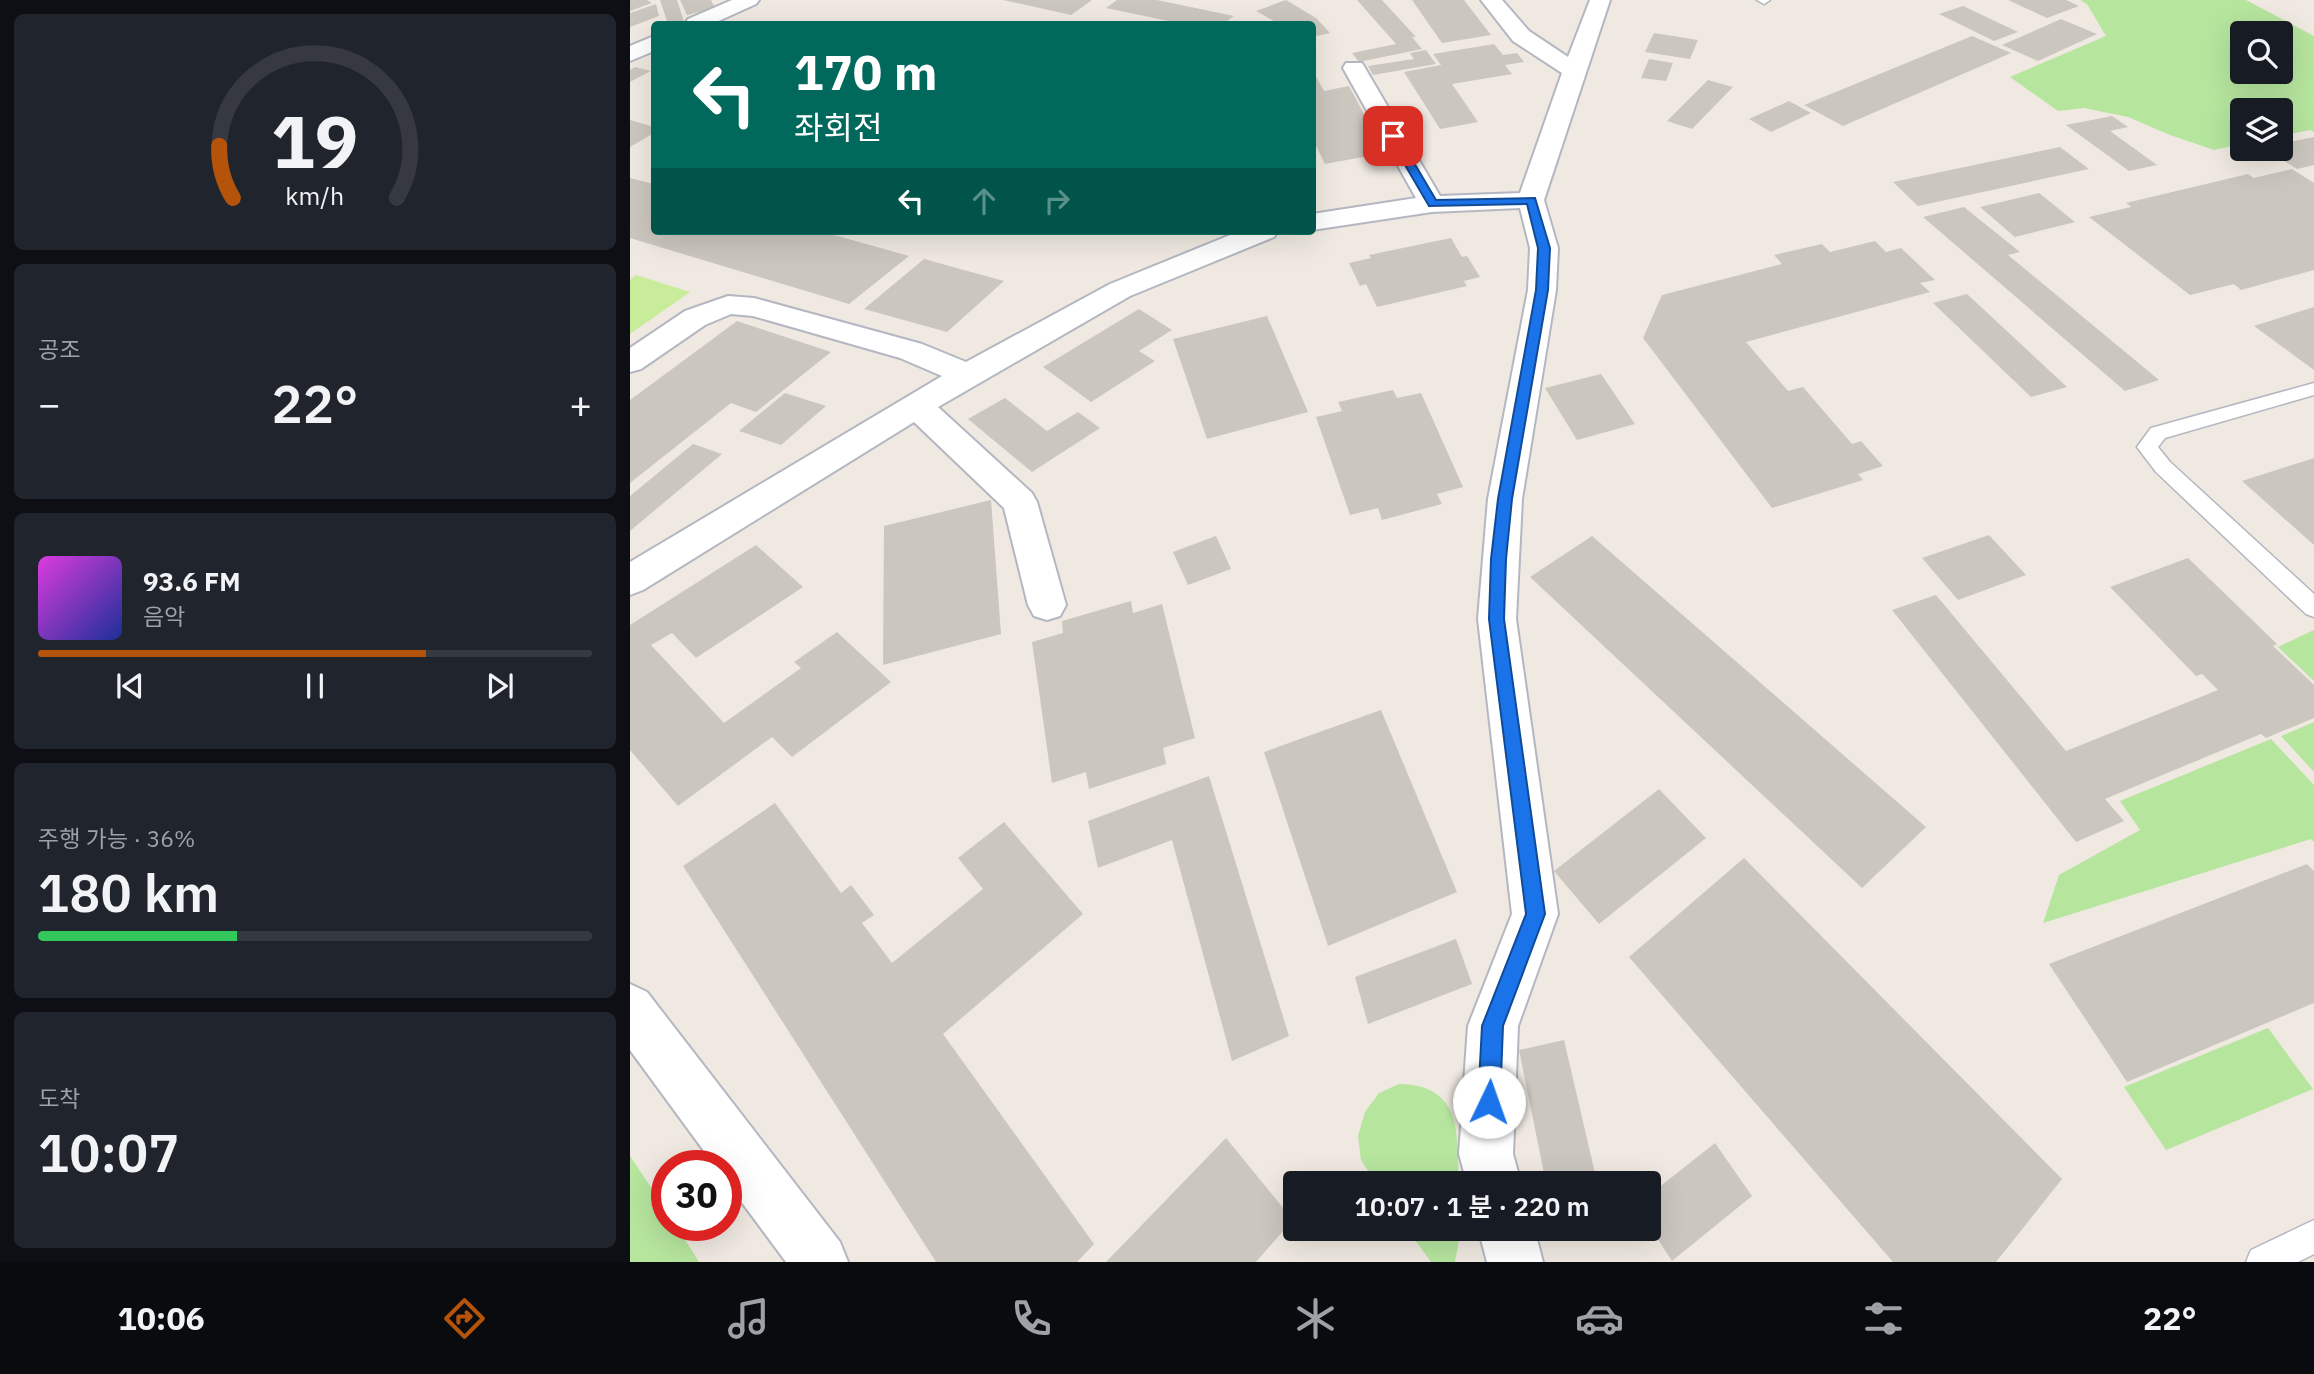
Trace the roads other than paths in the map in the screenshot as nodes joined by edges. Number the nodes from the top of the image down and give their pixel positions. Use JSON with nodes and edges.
{"nodes":[{"id":1,"x":750,"y":0,"type":"edge"},
{"id":2,"x":1491,"y":0,"type":"edge"},
{"id":3,"x":1600,"y":0,"type":"edge"},
{"id":4,"x":703,"y":21,"type":"edge"},
{"id":5,"x":651,"y":44,"type":"edge"},
{"id":6,"x":630,"y":54,"type":"edge"},
{"id":7,"x":1354,"y":68,"type":"dead end"},
{"id":8,"x":1574,"y":71,"type":"junction"},
{"id":9,"x":1531,"y":200,"type":"junction"},
{"id":10,"x":1432,"y":204,"type":"junction"},
{"id":11,"x":1316,"y":221,"type":"edge"},
{"id":12,"x":1240,"y":235,"type":"edge"},
{"id":13,"x":1210,"y":240,"type":"edge"},
{"id":14,"x":630,"y":362,"type":"edge"},
{"id":15,"x":967,"y":375,"type":"junction"},
{"id":16,"x":2314,"y":389,"type":"edge"},
{"id":17,"x":917,"y":406,"type":"junction"},
{"id":18,"x":630,"y":580,"type":"edge"},
{"id":19,"x":1047,"y":605,"type":"dead end"},
{"id":20,"x":2314,"y":608,"type":"edge"},
{"id":21,"x":630,"y":1009,"type":"edge"},
{"id":22,"x":1491,"y":1171,"type":"edge"},
{"id":23,"x":2314,"y":1236,"type":"edge"},
{"id":24,"x":1510,"y":1241,"type":"edge"},
{"id":25,"x":820,"y":1262,"type":"edge"},
{"id":26,"x":1516,"y":1262,"type":"edge"},
{"id":27,"x":2263,"y":1262,"type":"edge"}],
"edges":[{"from":1,"to":4,"type":"street"},
{"from":2,"to":8,"type":"street"},
{"from":3,"to":8,"type":"street"},
{"from":5,"to":6,"type":"street"},
{"from":7,"to":10,"type":"street"},
{"from":8,"to":9,"type":"street"},
{"from":9,"to":10,"type":"street"},
{"from":9,"to":22,"type":"street"},
{"from":10,"to":11,"type":"street"},
{"from":12,"to":13,"type":"street"},
{"from":13,"to":15,"type":"street"},
{"from":14,"to":15,"type":"street"},
{"from":15,"to":17,"type":"street"},
{"from":16,"to":20,"type":"lane"},
{"from":17,"to":18,"type":"street"},
{"from":17,"to":19,"type":"street"},
{"from":21,"to":25,"type":"street"},
{"from":23,"to":27,"type":"lane"},
{"from":24,"to":26,"type":"street"}]}
